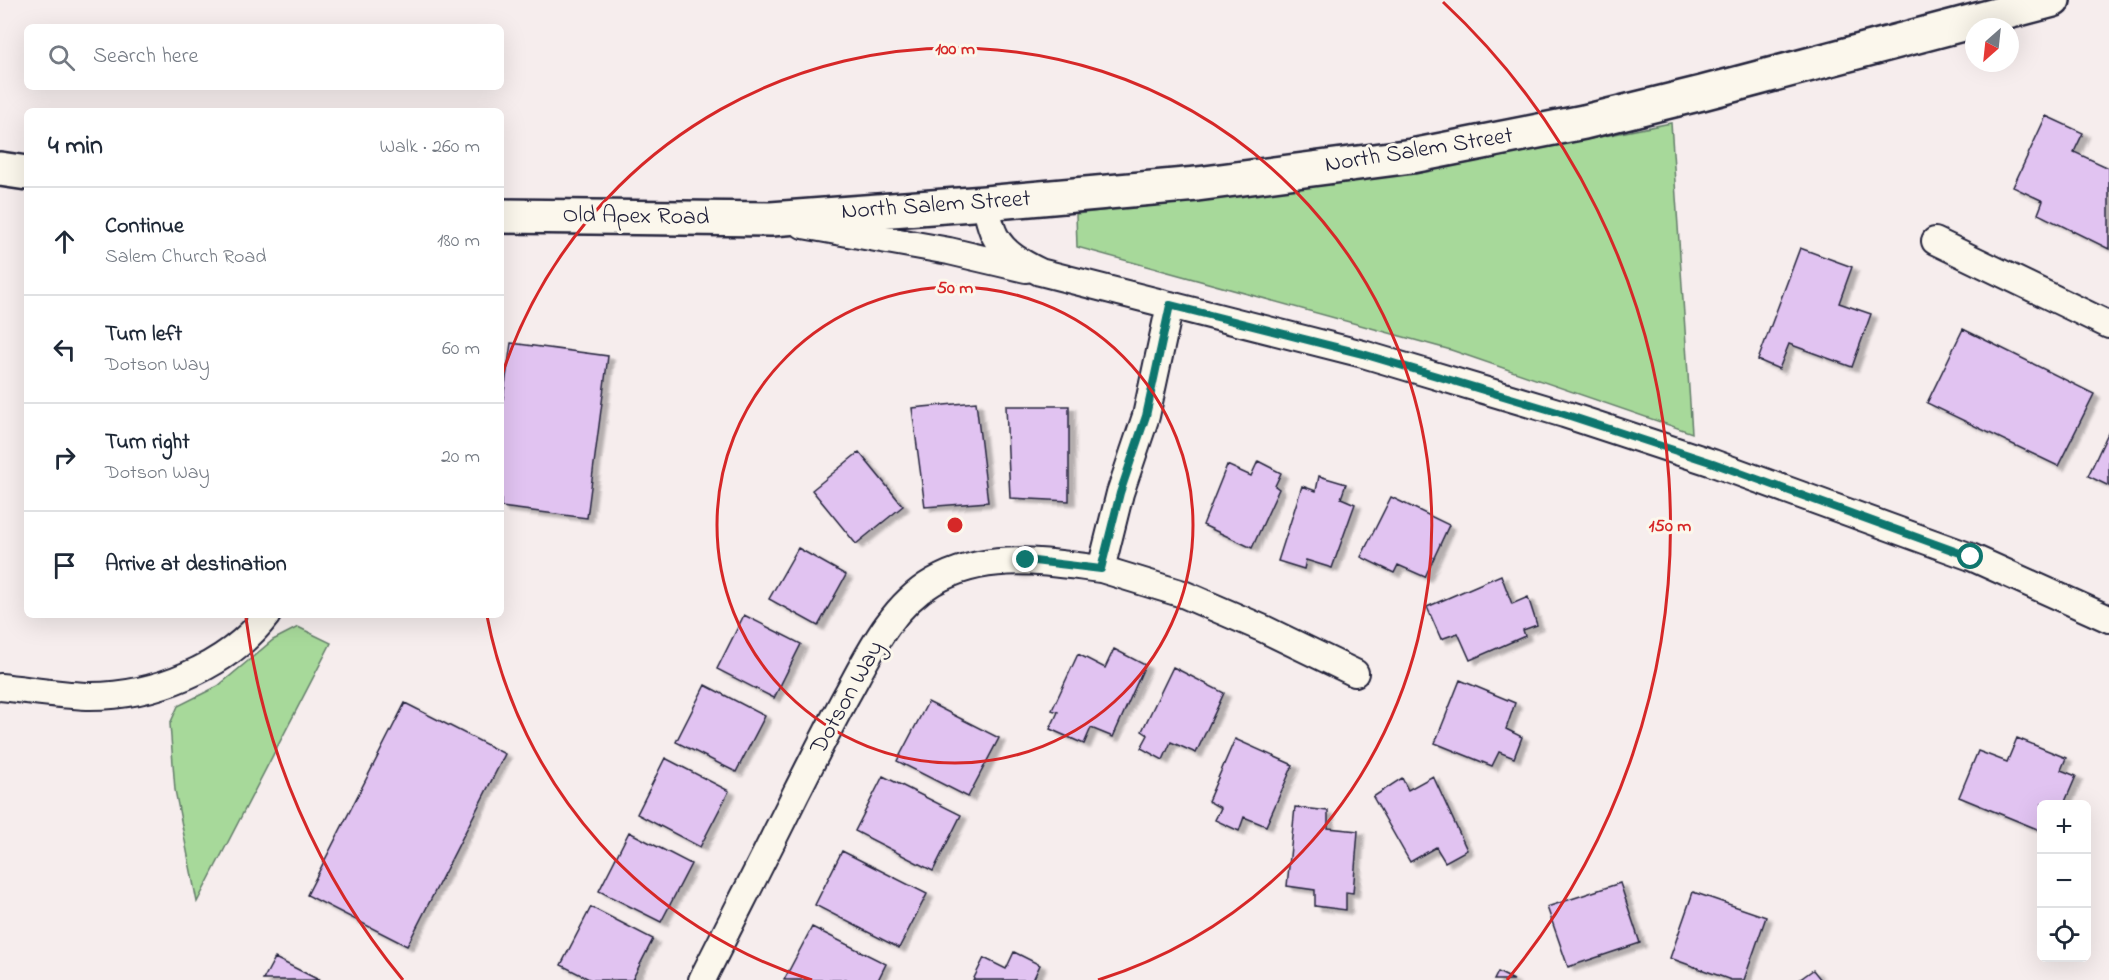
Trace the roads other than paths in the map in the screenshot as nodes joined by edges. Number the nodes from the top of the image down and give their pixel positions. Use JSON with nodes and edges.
{"nodes":[{"id":1,"x":2053,"y":0,"type":"edge"},
{"id":2,"x":0,"y":169,"type":"edge"},
{"id":3,"x":24,"y":172,"type":"edge"},
{"id":4,"x":985,"y":203,"type":"junction"},
{"id":5,"x":504,"y":216,"type":"edge"},
{"id":6,"x":771,"y":219,"type":"junction"},
{"id":7,"x":1935,"y":241,"type":"dead end"},
{"id":8,"x":1040,"y":272,"type":"junction"},
{"id":9,"x":1170,"y":305,"type":"junction"},
{"id":10,"x":2109,"y":325,"type":"edge"},
{"id":11,"x":1101,"y":569,"type":"junction"},
{"id":12,"x":264,"y":618,"type":"edge"},
{"id":13,"x":2109,"y":619,"type":"edge"},
{"id":14,"x":1355,"y":673,"type":"dead end"},
{"id":15,"x":0,"y":687,"type":"edge"},
{"id":16,"x":702,"y":980,"type":"edge"}],
"edges":[{"from":1,"to":4,"type":"main road","name":"North Salem Street"},
{"from":2,"to":3,"type":"main road"},
{"from":4,"to":6,"type":"main road","name":"North Salem Street"},
{"from":4,"to":8,"type":"street"},
{"from":5,"to":6,"type":"main road","name":"Old Apex Road"},
{"from":6,"to":8,"type":"street"},
{"from":7,"to":10,"type":"street"},
{"from":8,"to":9,"type":"street"},
{"from":9,"to":11,"type":"street"},
{"from":9,"to":13,"type":"street"},
{"from":11,"to":14,"type":"street","name":"Dotson Way"},
{"from":11,"to":16,"type":"street","name":"Dotson Way"},
{"from":12,"to":15,"type":"street"}]}
